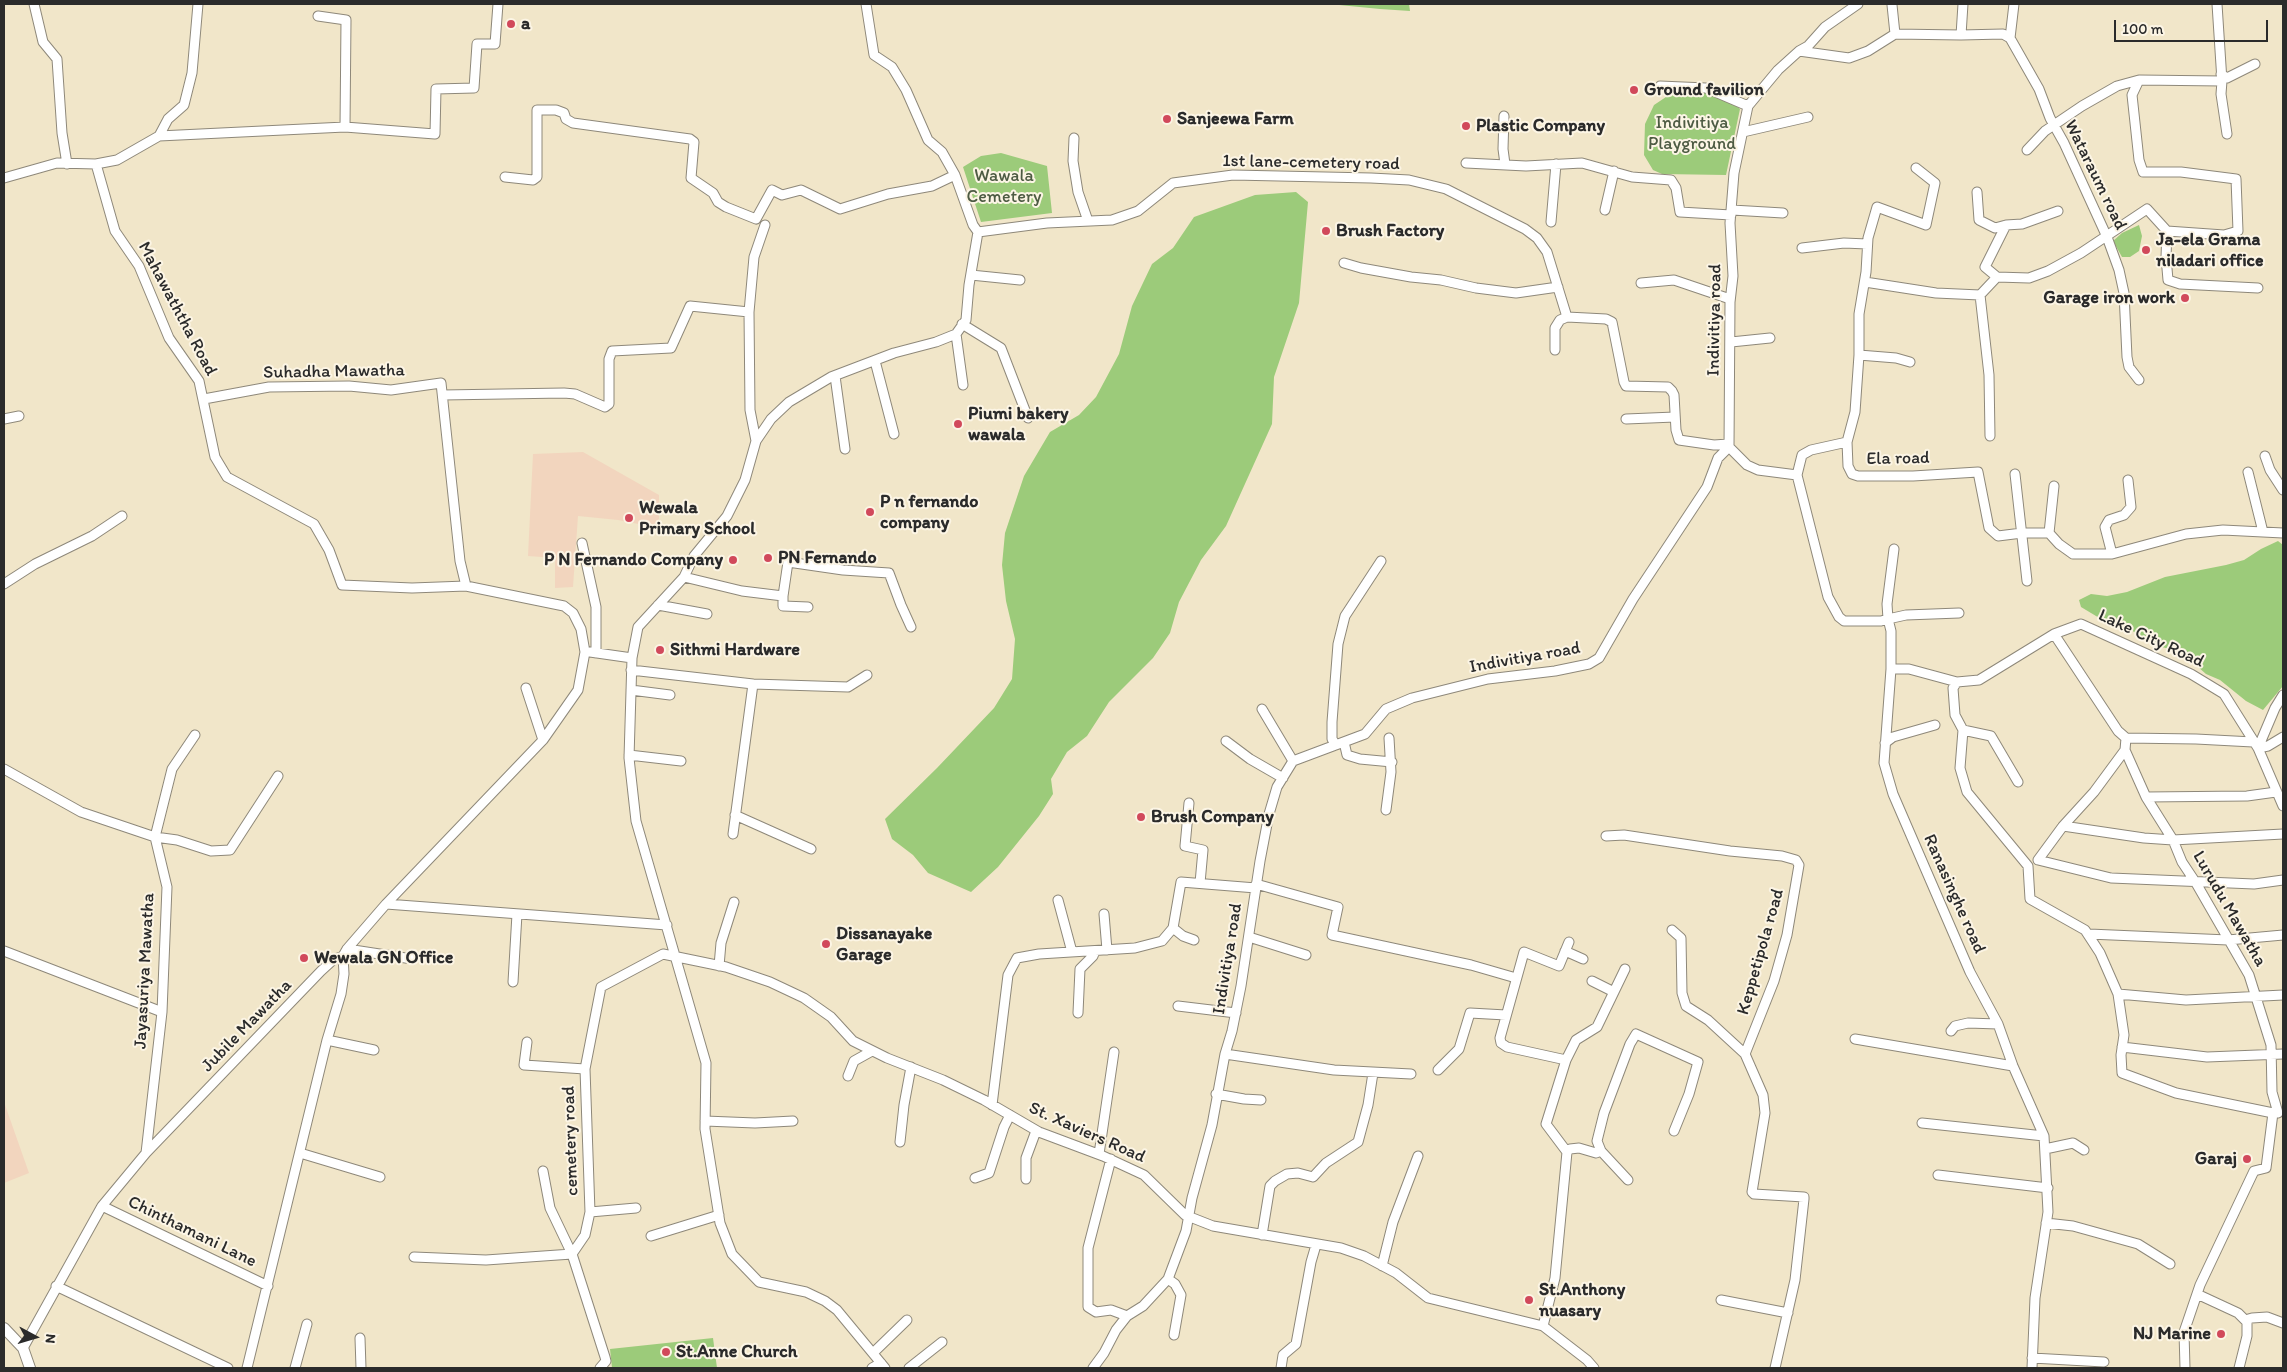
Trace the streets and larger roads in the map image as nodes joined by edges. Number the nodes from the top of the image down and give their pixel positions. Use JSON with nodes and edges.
{"nodes":[{"id":1,"x":34,"y":4,"type":"edge"},
{"id":2,"x":198,"y":4,"type":"edge"},
{"id":3,"x":498,"y":4,"type":"edge"},
{"id":4,"x":866,"y":4,"type":"edge"},
{"id":5,"x":1858,"y":4,"type":"edge"},
{"id":6,"x":1964,"y":4,"type":"edge"},
{"id":7,"x":2014,"y":4,"type":"edge"},
{"id":8,"x":2217,"y":4,"type":"edge"},
{"id":9,"x":1892,"y":5,"type":"dead end"},
{"id":10,"x":318,"y":16,"type":"dead end"},
{"id":11,"x":1895,"y":34,"type":"junction"},
{"id":12,"x":1961,"y":35,"type":"junction"},
{"id":13,"x":2010,"y":38,"type":"junction"},
{"id":14,"x":1799,"y":51,"type":"junction"},
{"id":15,"x":2255,"y":64,"type":"dead end"},
{"id":16,"x":2222,"y":77,"type":"junction"},
{"id":17,"x":2139,"y":80,"type":"junction"},
{"id":18,"x":1660,"y":86,"type":"dead end"},
{"id":19,"x":1748,"y":106,"type":"junction"},
{"id":20,"x":1504,"y":116,"type":"dead end"},
{"id":21,"x":1808,"y":117,"type":"dead end"},
{"id":22,"x":2054,"y":126,"type":"junction"},
{"id":23,"x":345,"y":127,"type":"junction"},
{"id":24,"x":1743,"y":132,"type":"junction"},
{"id":25,"x":2227,"y":134,"type":"dead end"},
{"id":26,"x":159,"y":136,"type":"junction"},
{"id":27,"x":1074,"y":138,"type":"dead end"},
{"id":28,"x":2027,"y":150,"type":"dead end"},
{"id":29,"x":1466,"y":163,"type":"dead end"},
{"id":30,"x":66,"y":164,"type":"junction"},
{"id":31,"x":96,"y":164,"type":"junction"},
{"id":32,"x":1505,"y":164,"type":"junction"},
{"id":33,"x":1556,"y":164,"type":"junction"},
{"id":34,"x":1916,"y":168,"type":"dead end"},
{"id":35,"x":1614,"y":171,"type":"junction"},
{"id":36,"x":955,"y":175,"type":"junction"},
{"id":37,"x":505,"y":177,"type":"dead end"},
{"id":38,"x":4,"y":178,"type":"edge"},
{"id":39,"x":1977,"y":192,"type":"dead end"},
{"id":40,"x":1605,"y":210,"type":"dead end"},
{"id":41,"x":2058,"y":211,"type":"dead end"},
{"id":42,"x":1732,"y":213,"type":"junction"},
{"id":43,"x":1783,"y":213,"type":"dead end"},
{"id":44,"x":1088,"y":222,"type":"junction"},
{"id":45,"x":1551,"y":222,"type":"dead end"},
{"id":46,"x":765,"y":225,"type":"dead end"},
{"id":47,"x":2006,"y":225,"type":"junction"},
{"id":48,"x":2168,"y":231,"type":"junction"},
{"id":49,"x":978,"y":232,"type":"junction"},
{"id":50,"x":2107,"y":237,"type":"junction"},
{"id":51,"x":1867,"y":244,"type":"junction"},
{"id":52,"x":1802,"y":248,"type":"dead end"},
{"id":53,"x":1344,"y":263,"type":"dead end"},
{"id":54,"x":971,"y":276,"type":"junction"},
{"id":55,"x":1997,"y":277,"type":"junction"},
{"id":56,"x":1020,"y":280,"type":"dead end"},
{"id":57,"x":1865,"y":282,"type":"junction"},
{"id":58,"x":1641,"y":283,"type":"dead end"},
{"id":59,"x":1558,"y":287,"type":"junction"},
{"id":60,"x":2258,"y":288,"type":"dead end"},
{"id":61,"x":1980,"y":295,"type":"junction"},
{"id":62,"x":1730,"y":298,"type":"junction"},
{"id":63,"x":749,"y":312,"type":"junction"},
{"id":64,"x":1567,"y":318,"type":"junction"},
{"id":65,"x":962,"y":324,"type":"junction"},
{"id":66,"x":956,"y":334,"type":"junction"},
{"id":67,"x":1770,"y":338,"type":"dead end"},
{"id":68,"x":1731,"y":342,"type":"junction"},
{"id":69,"x":1556,"y":350,"type":"dead end"},
{"id":70,"x":1859,"y":355,"type":"junction"},
{"id":71,"x":876,"y":360,"type":"junction"},
{"id":72,"x":1910,"y":362,"type":"dead end"},
{"id":73,"x":835,"y":376,"type":"junction"},
{"id":74,"x":2139,"y":380,"type":"dead end"},
{"id":75,"x":963,"y":385,"type":"dead end"},
{"id":76,"x":443,"y":395,"type":"junction"},
{"id":77,"x":204,"y":399,"type":"junction"},
{"id":78,"x":19,"y":416,"type":"dead end"},
{"id":79,"x":1675,"y":417,"type":"junction"},
{"id":80,"x":1028,"y":418,"type":"dead end"},
{"id":81,"x":4,"y":419,"type":"edge"},
{"id":82,"x":1626,"y":419,"type":"dead end"},
{"id":83,"x":894,"y":434,"type":"dead end"},
{"id":84,"x":1990,"y":436,"type":"dead end"},
{"id":85,"x":756,"y":441,"type":"junction"},
{"id":86,"x":1848,"y":442,"type":"junction"},
{"id":87,"x":1729,"y":445,"type":"junction"},
{"id":88,"x":845,"y":449,"type":"dead end"},
{"id":89,"x":2264,"y":456,"type":"dead end"},
{"id":90,"x":2248,"y":472,"type":"dead end"},
{"id":91,"x":2015,"y":474,"type":"dead end"},
{"id":92,"x":1797,"y":475,"type":"junction"},
{"id":93,"x":2128,"y":480,"type":"dead end"},
{"id":94,"x":2054,"y":486,"type":"dead end"},
{"id":95,"x":2283,"y":490,"type":"edge"},
{"id":96,"x":122,"y":516,"type":"dead end"},
{"id":97,"x":2263,"y":532,"type":"junction"},
{"id":98,"x":2022,"y":533,"type":"junction"},
{"id":99,"x":2049,"y":533,"type":"junction"},
{"id":100,"x":2283,"y":533,"type":"edge"},
{"id":101,"x":582,"y":542,"type":"dead end"},
{"id":102,"x":1894,"y":549,"type":"dead end"},
{"id":103,"x":2112,"y":554,"type":"junction"},
{"id":104,"x":1381,"y":561,"type":"dead end"},
{"id":105,"x":684,"y":577,"type":"junction"},
{"id":106,"x":2027,"y":582,"type":"dead end"},
{"id":107,"x":4,"y":584,"type":"edge"},
{"id":108,"x":466,"y":586,"type":"junction"},
{"id":109,"x":783,"y":596,"type":"junction"},
{"id":110,"x":658,"y":605,"type":"junction"},
{"id":111,"x":808,"y":607,"type":"dead end"},
{"id":112,"x":1959,"y":613,"type":"dead end"},
{"id":113,"x":707,"y":614,"type":"dead end"},
{"id":114,"x":1888,"y":619,"type":"junction"},
{"id":115,"x":911,"y":627,"type":"dead end"},
{"id":116,"x":2054,"y":634,"type":"junction"},
{"id":117,"x":585,"y":652,"type":"junction"},
{"id":118,"x":596,"y":653,"type":"junction"},
{"id":119,"x":632,"y":658,"type":"junction"},
{"id":120,"x":1891,"y":669,"type":"junction"},
{"id":121,"x":631,"y":670,"type":"junction"},
{"id":122,"x":867,"y":675,"type":"dead end"},
{"id":123,"x":1958,"y":682,"type":"junction"},
{"id":124,"x":753,"y":684,"type":"junction"},
{"id":125,"x":526,"y":688,"type":"dead end"},
{"id":126,"x":631,"y":690,"type":"junction"},
{"id":127,"x":670,"y":695,"type":"dead end"},
{"id":128,"x":2283,"y":695,"type":"edge"},
{"id":129,"x":1262,"y":709,"type":"dead end"},
{"id":130,"x":1935,"y":725,"type":"dead end"},
{"id":131,"x":1963,"y":730,"type":"junction"},
{"id":132,"x":195,"y":735,"type":"dead end"},
{"id":133,"x":2283,"y":737,"type":"edge"},
{"id":134,"x":1389,"y":738,"type":"dead end"},
{"id":135,"x":2126,"y":738,"type":"junction"},
{"id":136,"x":542,"y":740,"type":"junction"},
{"id":137,"x":1226,"y":741,"type":"dead end"},
{"id":138,"x":1340,"y":743,"type":"junction"},
{"id":139,"x":1885,"y":743,"type":"junction"},
{"id":140,"x":2256,"y":745,"type":"junction"},
{"id":141,"x":2125,"y":750,"type":"junction"},
{"id":142,"x":629,"y":755,"type":"junction"},
{"id":143,"x":681,"y":761,"type":"dead end"},
{"id":144,"x":1293,"y":761,"type":"junction"},
{"id":145,"x":1392,"y":762,"type":"junction"},
{"id":146,"x":4,"y":769,"type":"edge"},
{"id":147,"x":278,"y":776,"type":"dead end"},
{"id":148,"x":1283,"y":778,"type":"junction"},
{"id":149,"x":2018,"y":782,"type":"dead end"},
{"id":150,"x":2146,"y":797,"type":"junction"},
{"id":151,"x":2280,"y":799,"type":"edge"},
{"id":152,"x":1189,"y":803,"type":"dead end"},
{"id":153,"x":1386,"y":810,"type":"dead end"},
{"id":154,"x":734,"y":815,"type":"junction"},
{"id":155,"x":2063,"y":826,"type":"junction"},
{"id":156,"x":733,"y":834,"type":"dead end"},
{"id":157,"x":2283,"y":834,"type":"edge"},
{"id":158,"x":1606,"y":836,"type":"dead end"},
{"id":159,"x":154,"y":837,"type":"junction"},
{"id":160,"x":2173,"y":840,"type":"junction"},
{"id":161,"x":811,"y":849,"type":"dead end"},
{"id":162,"x":2283,"y":880,"type":"edge"},
{"id":163,"x":2196,"y":882,"type":"junction"},
{"id":164,"x":1200,"y":883,"type":"junction"},
{"id":165,"x":1256,"y":886,"type":"junction"},
{"id":166,"x":1058,"y":900,"type":"dead end"},
{"id":167,"x":734,"y":902,"type":"dead end"},
{"id":168,"x":386,"y":904,"type":"junction"},
{"id":169,"x":517,"y":914,"type":"junction"},
{"id":170,"x":1104,"y":914,"type":"dead end"},
{"id":171,"x":667,"y":925,"type":"junction"},
{"id":172,"x":1173,"y":928,"type":"junction"},
{"id":173,"x":1672,"y":930,"type":"dead end"},
{"id":174,"x":2089,"y":934,"type":"junction"},
{"id":175,"x":2283,"y":935,"type":"edge"},
{"id":176,"x":1249,"y":937,"type":"junction"},
{"id":177,"x":1194,"y":940,"type":"dead end"},
{"id":178,"x":2228,"y":940,"type":"junction"},
{"id":179,"x":1569,"y":942,"type":"dead end"},
{"id":180,"x":1107,"y":950,"type":"junction"},
{"id":181,"x":4,"y":951,"type":"edge"},
{"id":182,"x":1095,"y":951,"type":"junction"},
{"id":183,"x":1565,"y":951,"type":"junction"},
{"id":184,"x":1072,"y":952,"type":"junction"},
{"id":185,"x":345,"y":953,"type":"junction"},
{"id":186,"x":1306,"y":955,"type":"dead end"},
{"id":187,"x":676,"y":958,"type":"junction"},
{"id":188,"x":412,"y":959,"type":"dead end"},
{"id":189,"x":1583,"y":959,"type":"dead end"},
{"id":190,"x":719,"y":966,"type":"junction"},
{"id":191,"x":1625,"y":969,"type":"dead end"},
{"id":192,"x":1516,"y":978,"type":"junction"},
{"id":193,"x":1592,"y":981,"type":"dead end"},
{"id":194,"x":513,"y":982,"type":"dead end"},
{"id":195,"x":1614,"y":992,"type":"junction"},
{"id":196,"x":2118,"y":994,"type":"junction"},
{"id":197,"x":2283,"y":995,"type":"edge"},
{"id":198,"x":2257,"y":997,"type":"junction"},
{"id":199,"x":1178,"y":1006,"type":"dead end"},
{"id":200,"x":162,"y":1012,"type":"junction"},
{"id":201,"x":1078,"y":1013,"type":"dead end"},
{"id":202,"x":1236,"y":1013,"type":"junction"},
{"id":203,"x":1506,"y":1016,"type":"junction"},
{"id":204,"x":1998,"y":1024,"type":"junction"},
{"id":205,"x":1951,"y":1031,"type":"dead end"},
{"id":206,"x":1855,"y":1039,"type":"dead end"},
{"id":207,"x":327,"y":1040,"type":"junction"},
{"id":208,"x":528,"y":1042,"type":"dead end"},
{"id":209,"x":2122,"y":1047,"type":"junction"},
{"id":210,"x":374,"y":1050,"type":"dead end"},
{"id":211,"x":872,"y":1050,"type":"junction"},
{"id":212,"x":1114,"y":1052,"type":"dead end"},
{"id":213,"x":1225,"y":1054,"type":"junction"},
{"id":214,"x":1745,"y":1054,"type":"junction"},
{"id":215,"x":2283,"y":1054,"type":"edge"},
{"id":216,"x":2272,"y":1056,"type":"junction"},
{"id":217,"x":1566,"y":1060,"type":"junction"},
{"id":218,"x":2012,"y":1066,"type":"junction"},
{"id":219,"x":911,"y":1067,"type":"junction"},
{"id":220,"x":585,"y":1069,"type":"junction"},
{"id":221,"x":1438,"y":1070,"type":"dead end"},
{"id":222,"x":1373,"y":1073,"type":"junction"},
{"id":223,"x":1411,"y":1074,"type":"dead end"},
{"id":224,"x":848,"y":1076,"type":"dead end"},
{"id":225,"x":1216,"y":1094,"type":"junction"},
{"id":226,"x":1261,"y":1100,"type":"dead end"},
{"id":227,"x":992,"y":1105,"type":"junction"},
{"id":228,"x":2278,"y":1113,"type":"edge"},
{"id":229,"x":1010,"y":1115,"type":"junction"},
{"id":230,"x":705,"y":1121,"type":"junction"},
{"id":231,"x":793,"y":1121,"type":"dead end"},
{"id":232,"x":1922,"y":1123,"type":"dead end"},
{"id":233,"x":1036,"y":1130,"type":"junction"},
{"id":234,"x":1674,"y":1131,"type":"dead end"},
{"id":235,"x":2044,"y":1136,"type":"junction"},
{"id":236,"x":900,"y":1142,"type":"dead end"},
{"id":237,"x":2045,"y":1149,"type":"junction"},
{"id":238,"x":2084,"y":1150,"type":"dead end"},
{"id":239,"x":1601,"y":1151,"type":"junction"},
{"id":240,"x":300,"y":1152,"type":"junction"},
{"id":241,"x":1567,"y":1152,"type":"junction"},
{"id":242,"x":146,"y":1153,"type":"junction"},
{"id":243,"x":1099,"y":1154,"type":"junction"},
{"id":244,"x":1418,"y":1156,"type":"dead end"},
{"id":245,"x":1111,"y":1159,"type":"junction"},
{"id":246,"x":543,"y":1171,"type":"dead end"},
{"id":247,"x":1938,"y":1175,"type":"dead end"},
{"id":248,"x":380,"y":1177,"type":"dead end"},
{"id":249,"x":975,"y":1178,"type":"dead end"},
{"id":250,"x":1026,"y":1179,"type":"dead end"},
{"id":251,"x":1628,"y":1180,"type":"dead end"},
{"id":252,"x":2048,"y":1188,"type":"junction"},
{"id":253,"x":102,"y":1206,"type":"junction"},
{"id":254,"x":636,"y":1208,"type":"dead end"},
{"id":255,"x":590,"y":1212,"type":"junction"},
{"id":256,"x":719,"y":1215,"type":"junction"},
{"id":257,"x":1190,"y":1216,"type":"junction"},
{"id":258,"x":2046,"y":1223,"type":"junction"},
{"id":259,"x":1262,"y":1235,"type":"junction"},
{"id":260,"x":651,"y":1236,"type":"dead end"},
{"id":261,"x":1316,"y":1245,"type":"junction"},
{"id":262,"x":572,"y":1254,"type":"junction"},
{"id":263,"x":414,"y":1257,"type":"dead end"},
{"id":264,"x":2170,"y":1264,"type":"dead end"},
{"id":265,"x":1382,"y":1266,"type":"junction"},
{"id":266,"x":1168,"y":1279,"type":"junction"},
{"id":267,"x":56,"y":1286,"type":"junction"},
{"id":268,"x":268,"y":1286,"type":"junction"},
{"id":269,"x":2197,"y":1294,"type":"junction"},
{"id":270,"x":1721,"y":1300,"type":"dead end"},
{"id":271,"x":1788,"y":1313,"type":"junction"},
{"id":272,"x":1127,"y":1316,"type":"junction"},
{"id":273,"x":907,"y":1320,"type":"dead end"},
{"id":274,"x":2245,"y":1320,"type":"junction"},
{"id":275,"x":2283,"y":1323,"type":"edge"},
{"id":276,"x":307,"y":1324,"type":"dead end"},
{"id":277,"x":1543,"y":1326,"type":"junction"},
{"id":278,"x":4,"y":1328,"type":"edge"},
{"id":279,"x":1174,"y":1335,"type":"dead end"},
{"id":280,"x":360,"y":1338,"type":"dead end"},
{"id":281,"x":942,"y":1342,"type":"dead end"},
{"id":282,"x":23,"y":1348,"type":"junction"},
{"id":283,"x":872,"y":1352,"type":"junction"},
{"id":284,"x":2032,"y":1358,"type":"junction"},
{"id":285,"x":2104,"y":1362,"type":"dead end"},
{"id":286,"x":883,"y":1365,"type":"edge"},
{"id":287,"x":30,"y":1368,"type":"edge"},
{"id":288,"x":228,"y":1368,"type":"edge"},
{"id":289,"x":247,"y":1368,"type":"edge"},
{"id":290,"x":295,"y":1368,"type":"edge"},
{"id":291,"x":361,"y":1368,"type":"edge"},
{"id":292,"x":600,"y":1368,"type":"edge"},
{"id":293,"x":872,"y":1368,"type":"edge"},
{"id":294,"x":909,"y":1368,"type":"edge"},
{"id":295,"x":1093,"y":1368,"type":"edge"},
{"id":296,"x":1281,"y":1368,"type":"edge"},
{"id":297,"x":1594,"y":1368,"type":"edge"},
{"id":298,"x":1775,"y":1368,"type":"edge"},
{"id":299,"x":2032,"y":1368,"type":"edge"},
{"id":300,"x":2185,"y":1368,"type":"edge"},
{"id":301,"x":2239,"y":1368,"type":"edge"}],
"edges":[{"from":1,"to":30,"type":"street"},
{"from":2,"to":26,"type":"street"},
{"from":3,"to":23,"type":"street"},
{"from":4,"to":36,"type":"street"},
{"from":5,"to":14,"type":"street","name":"Indivitiya road"},
{"from":6,"to":12,"type":"street"},
{"from":7,"to":13,"type":"street"},
{"from":8,"to":16,"type":"street"},
{"from":9,"to":11,"type":"street"},
{"from":10,"to":23,"type":"street"},
{"from":11,"to":12,"type":"street"},
{"from":11,"to":14,"type":"street"},
{"from":12,"to":13,"type":"street"},
{"from":13,"to":22,"type":"street","name":"Wataraum road"},
{"from":14,"to":19,"type":"street","name":"Indivitiya road"},
{"from":15,"to":16,"type":"street"},
{"from":16,"to":17,"type":"street"},
{"from":16,"to":25,"type":"street"},
{"from":17,"to":22,"type":"street"},
{"from":17,"to":48,"type":"street"},
{"from":18,"to":19,"type":"street"},
{"from":19,"to":24,"type":"street","name":"Indivitiya road"},
{"from":20,"to":32,"type":"street"},
{"from":21,"to":24,"type":"street"},
{"from":22,"to":28,"type":"street"},
{"from":22,"to":50,"type":"street","name":"Wataraum road"},
{"from":23,"to":26,"type":"street"},
{"from":24,"to":42,"type":"street","name":"Indivitiya road"},
{"from":26,"to":31,"type":"street"},
{"from":27,"to":44,"type":"street"},
{"from":29,"to":32,"type":"street"},
{"from":30,"to":31,"type":"street"},
{"from":30,"to":38,"type":"street"},
{"from":31,"to":77,"type":"street","name":"Mahawaththa Road"},
{"from":32,"to":33,"type":"street"},
{"from":33,"to":35,"type":"street"},
{"from":33,"to":45,"type":"street"},
{"from":34,"to":51,"type":"street"},
{"from":35,"to":40,"type":"street"},
{"from":35,"to":42,"type":"street"},
{"from":36,"to":37,"type":"street"},
{"from":36,"to":49,"type":"street"},
{"from":39,"to":47,"type":"street"},
{"from":41,"to":47,"type":"street"},
{"from":42,"to":43,"type":"street"},
{"from":42,"to":62,"type":"street","name":"Indivitiya road"},
{"from":44,"to":49,"type":"street","name":"1st lane-cemetery road"},
{"from":44,"to":59,"type":"street","name":"1st lane-cemetery road"},
{"from":46,"to":63,"type":"street"},
{"from":47,"to":55,"type":"street"},
{"from":48,"to":50,"type":"street"},
{"from":48,"to":60,"type":"street"},
{"from":49,"to":54,"type":"street"},
{"from":50,"to":55,"type":"street"},
{"from":50,"to":74,"type":"street","name":"Wataraum road"},
{"from":51,"to":52,"type":"street"},
{"from":51,"to":57,"type":"street"},
{"from":53,"to":59,"type":"street"},
{"from":54,"to":56,"type":"street"},
{"from":54,"to":65,"type":"street"},
{"from":55,"to":61,"type":"street"},
{"from":57,"to":61,"type":"street"},
{"from":57,"to":70,"type":"street"},
{"from":58,"to":62,"type":"street"},
{"from":59,"to":64,"type":"street","name":"1st lane-cemetery road"},
{"from":61,"to":84,"type":"street"},
{"from":62,"to":68,"type":"street","name":"Indivitiya road"},
{"from":63,"to":76,"type":"street"},
{"from":63,"to":85,"type":"street"},
{"from":64,"to":69,"type":"street"},
{"from":64,"to":79,"type":"street"},
{"from":65,"to":66,"type":"street"},
{"from":65,"to":80,"type":"street"},
{"from":66,"to":71,"type":"street"},
{"from":66,"to":75,"type":"street"},
{"from":67,"to":68,"type":"street"},
{"from":68,"to":87,"type":"street","name":"Indivitiya road"},
{"from":70,"to":72,"type":"street"},
{"from":70,"to":86,"type":"street"},
{"from":71,"to":73,"type":"street"},
{"from":71,"to":83,"type":"street"},
{"from":73,"to":85,"type":"street"},
{"from":73,"to":88,"type":"street"},
{"from":76,"to":77,"type":"street","name":"Suhadha Mawatha"},
{"from":76,"to":108,"type":"street"},
{"from":77,"to":108,"type":"street","name":"Mahawaththa Road"},
{"from":78,"to":81,"type":"street"},
{"from":79,"to":82,"type":"street"},
{"from":79,"to":87,"type":"street"},
{"from":85,"to":105,"type":"street"},
{"from":86,"to":92,"type":"street"},
{"from":86,"to":98,"type":"street","name":"Ela road"},
{"from":87,"to":92,"type":"street"},
{"from":87,"to":138,"type":"street","name":"Indivitiya road"},
{"from":89,"to":95,"type":"street"},
{"from":90,"to":97,"type":"street"},
{"from":91,"to":98,"type":"street"},
{"from":92,"to":114,"type":"street"},
{"from":93,"to":103,"type":"street"},
{"from":94,"to":99,"type":"street"},
{"from":96,"to":107,"type":"street"},
{"from":97,"to":100,"type":"street"},
{"from":97,"to":103,"type":"street"},
{"from":98,"to":99,"type":"street"},
{"from":98,"to":106,"type":"street"},
{"from":99,"to":103,"type":"street"},
{"from":101,"to":118,"type":"street"},
{"from":102,"to":114,"type":"street","name":"Ranasinghe road"},
{"from":104,"to":138,"type":"street"},
{"from":105,"to":109,"type":"street"},
{"from":105,"to":110,"type":"street"},
{"from":108,"to":117,"type":"street","name":"Mahawaththa Road"},
{"from":109,"to":111,"type":"street"},
{"from":109,"to":115,"type":"street"},
{"from":110,"to":113,"type":"street"},
{"from":110,"to":119,"type":"street"},
{"from":112,"to":114,"type":"street"},
{"from":114,"to":120,"type":"street","name":"Ranasinghe road"},
{"from":116,"to":123,"type":"street","name":"Lake City Road"},
{"from":116,"to":135,"type":"street"},
{"from":116,"to":140,"type":"street","name":"Lake City Road"},
{"from":117,"to":118,"type":"street"},
{"from":117,"to":136,"type":"street","name":"Jubile Mawatha"},
{"from":118,"to":119,"type":"street"},
{"from":119,"to":121,"type":"street"},
{"from":120,"to":123,"type":"street","name":"Lake City Road"},
{"from":120,"to":139,"type":"street","name":"Ranasinghe road"},
{"from":121,"to":124,"type":"street"},
{"from":121,"to":126,"type":"street"},
{"from":122,"to":124,"type":"street"},
{"from":123,"to":131,"type":"street"},
{"from":124,"to":154,"type":"street"},
{"from":125,"to":136,"type":"street"},
{"from":126,"to":127,"type":"street"},
{"from":126,"to":142,"type":"street"},
{"from":128,"to":140,"type":"street"},
{"from":129,"to":144,"type":"street"},
{"from":130,"to":139,"type":"street"},
{"from":131,"to":149,"type":"street"},
{"from":131,"to":174,"type":"street"},
{"from":132,"to":159,"type":"street"},
{"from":133,"to":140,"type":"street"},
{"from":134,"to":145,"type":"street"},
{"from":135,"to":140,"type":"street"},
{"from":135,"to":141,"type":"street","name":"Lurudu Mawatha"},
{"from":136,"to":168,"type":"street","name":"Jubile Mawatha"},
{"from":137,"to":148,"type":"street"},
{"from":138,"to":144,"type":"street","name":"Indivitiya road"},
{"from":138,"to":145,"type":"street"},
{"from":139,"to":204,"type":"street","name":"Ranasinghe road"},
{"from":140,"to":151,"type":"street","name":"Lake City Road"},
{"from":141,"to":150,"type":"street","name":"Lurudu Mawatha"},
{"from":141,"to":155,"type":"street"},
{"from":142,"to":143,"type":"street"},
{"from":142,"to":171,"type":"street"},
{"from":144,"to":148,"type":"street","name":"Indivitiya road"},
{"from":145,"to":153,"type":"street"},
{"from":146,"to":159,"type":"street"},
{"from":147,"to":159,"type":"street"},
{"from":148,"to":165,"type":"street","name":"Indivitiya road"},
{"from":150,"to":151,"type":"street"},
{"from":150,"to":160,"type":"street","name":"Lurudu Mawatha"},
{"from":152,"to":164,"type":"street"},
{"from":154,"to":156,"type":"street"},
{"from":154,"to":161,"type":"street"},
{"from":155,"to":160,"type":"street"},
{"from":155,"to":163,"type":"street"},
{"from":157,"to":160,"type":"street"},
{"from":158,"to":214,"type":"street","name":"Keppetipola road"},
{"from":159,"to":200,"type":"street","name":"Jayasuriya Mawatha"},
{"from":160,"to":163,"type":"street","name":"Lurudu Mawatha"},
{"from":162,"to":163,"type":"street"},
{"from":163,"to":178,"type":"street","name":"Lurudu Mawatha"},
{"from":164,"to":165,"type":"street"},
{"from":164,"to":172,"type":"street"},
{"from":165,"to":176,"type":"street","name":"Indivitiya road"},
{"from":165,"to":192,"type":"street"},
{"from":166,"to":184,"type":"street"},
{"from":167,"to":190,"type":"street"},
{"from":168,"to":169,"type":"street"},
{"from":168,"to":185,"type":"street","name":"Jubile Mawatha"},
{"from":169,"to":171,"type":"street"},
{"from":169,"to":194,"type":"street"},
{"from":170,"to":180,"type":"street"},
{"from":171,"to":187,"type":"street"},
{"from":172,"to":177,"type":"street"},
{"from":172,"to":180,"type":"street"},
{"from":173,"to":214,"type":"street"},
{"from":174,"to":178,"type":"street"},
{"from":174,"to":196,"type":"street"},
{"from":175,"to":178,"type":"street"},
{"from":176,"to":186,"type":"street"},
{"from":176,"to":202,"type":"street","name":"Indivitiya road"},
{"from":178,"to":198,"type":"street","name":"Lurudu Mawatha"},
{"from":179,"to":183,"type":"street"},
{"from":180,"to":182,"type":"street"},
{"from":181,"to":200,"type":"street"},
{"from":182,"to":184,"type":"street"},
{"from":182,"to":201,"type":"street"},
{"from":183,"to":189,"type":"street"},
{"from":183,"to":192,"type":"street"},
{"from":184,"to":227,"type":"street"},
{"from":185,"to":188,"type":"street"},
{"from":185,"to":207,"type":"street"},
{"from":185,"to":242,"type":"street","name":"Jubile Mawatha"},
{"from":187,"to":190,"type":"street","name":"St. Xaviers Road"},
{"from":187,"to":220,"type":"street","name":"cemetery road"},
{"from":187,"to":230,"type":"street"},
{"from":190,"to":211,"type":"street","name":"St. Xaviers Road"},
{"from":191,"to":195,"type":"street"},
{"from":192,"to":203,"type":"street"},
{"from":193,"to":195,"type":"street"},
{"from":195,"to":217,"type":"street"},
{"from":196,"to":198,"type":"street"},
{"from":196,"to":209,"type":"street"},
{"from":197,"to":198,"type":"street"},
{"from":198,"to":216,"type":"street","name":"Lurudu Mawatha"},
{"from":199,"to":202,"type":"street"},
{"from":200,"to":242,"type":"street","name":"Jayasuriya Mawatha"},
{"from":202,"to":213,"type":"street","name":"Indivitiya road"},
{"from":203,"to":217,"type":"street"},
{"from":203,"to":221,"type":"street"},
{"from":204,"to":205,"type":"street"},
{"from":204,"to":218,"type":"street","name":"Ranasinghe road"},
{"from":206,"to":218,"type":"street"},
{"from":207,"to":210,"type":"street"},
{"from":207,"to":240,"type":"street"},
{"from":208,"to":220,"type":"street"},
{"from":209,"to":216,"type":"street"},
{"from":209,"to":228,"type":"street"},
{"from":211,"to":219,"type":"street","name":"St. Xaviers Road"},
{"from":211,"to":224,"type":"street"},
{"from":212,"to":243,"type":"street"},
{"from":213,"to":222,"type":"street"},
{"from":213,"to":225,"type":"street","name":"Indivitiya road"},
{"from":214,"to":271,"type":"street"},
{"from":215,"to":216,"type":"street"},
{"from":216,"to":228,"type":"street","name":"Lurudu Mawatha"},
{"from":217,"to":241,"type":"street"},
{"from":218,"to":235,"type":"street","name":"Ranasinghe road"},
{"from":219,"to":227,"type":"street","name":"St. Xaviers Road"},
{"from":219,"to":236,"type":"street"},
{"from":220,"to":255,"type":"street","name":"cemetery road"},
{"from":222,"to":223,"type":"street"},
{"from":222,"to":259,"type":"street"},
{"from":225,"to":226,"type":"street"},
{"from":225,"to":257,"type":"street","name":"Indivitiya road"},
{"from":227,"to":229,"type":"street","name":"St. Xaviers Road"},
{"from":228,"to":269,"type":"street","name":"Lurudu Mawatha"},
{"from":229,"to":233,"type":"street","name":"St. Xaviers Road"},
{"from":229,"to":249,"type":"street"},
{"from":230,"to":231,"type":"street"},
{"from":230,"to":256,"type":"street"},
{"from":232,"to":235,"type":"street"},
{"from":233,"to":243,"type":"street","name":"St. Xaviers Road"},
{"from":233,"to":250,"type":"street"},
{"from":234,"to":239,"type":"street"},
{"from":235,"to":237,"type":"street","name":"Ranasinghe road"},
{"from":237,"to":238,"type":"street"},
{"from":237,"to":252,"type":"street","name":"Ranasinghe road"},
{"from":239,"to":241,"type":"street"},
{"from":239,"to":251,"type":"street"},
{"from":240,"to":248,"type":"street"},
{"from":240,"to":268,"type":"street"},
{"from":241,"to":277,"type":"street"},
{"from":242,"to":253,"type":"street","name":"Jubile Mawatha"},
{"from":243,"to":245,"type":"street","name":"St. Xaviers Road"},
{"from":244,"to":265,"type":"street"},
{"from":245,"to":257,"type":"street","name":"St. Xaviers Road"},
{"from":245,"to":272,"type":"street"},
{"from":246,"to":262,"type":"street"},
{"from":247,"to":252,"type":"street"},
{"from":252,"to":258,"type":"street","name":"Ranasinghe road"},
{"from":253,"to":267,"type":"street","name":"Jubile Mawatha"},
{"from":253,"to":268,"type":"street","name":"Chinthamani Lane"},
{"from":254,"to":255,"type":"street"},
{"from":255,"to":262,"type":"street","name":"cemetery road"},
{"from":256,"to":260,"type":"street"},
{"from":256,"to":283,"type":"street"},
{"from":257,"to":259,"type":"street","name":"St. Xaviers Road"},
{"from":257,"to":266,"type":"street","name":"Indivitiya road"},
{"from":258,"to":264,"type":"street"},
{"from":258,"to":284,"type":"street","name":"Ranasinghe road"},
{"from":259,"to":261,"type":"street","name":"St. Xaviers Road"},
{"from":261,"to":265,"type":"street","name":"St. Xaviers Road"},
{"from":261,"to":296,"type":"street"},
{"from":262,"to":263,"type":"street"},
{"from":262,"to":292,"type":"street"},
{"from":265,"to":277,"type":"street","name":"St. Xaviers Road"},
{"from":266,"to":272,"type":"street","name":"Indivitiya road"},
{"from":266,"to":279,"type":"street"},
{"from":267,"to":282,"type":"street","name":"Jubile Mawatha"},
{"from":267,"to":288,"type":"street"},
{"from":268,"to":289,"type":"street"},
{"from":269,"to":274,"type":"street"},
{"from":269,"to":300,"type":"street","name":"Lurudu Mawatha"},
{"from":270,"to":271,"type":"street"},
{"from":271,"to":298,"type":"street"},
{"from":272,"to":295,"type":"street","name":"Indivitiya road"},
{"from":273,"to":283,"type":"street"},
{"from":274,"to":275,"type":"street"},
{"from":274,"to":301,"type":"street"},
{"from":276,"to":290,"type":"street"},
{"from":277,"to":297,"type":"street","name":"St. Xaviers Road"},
{"from":278,"to":282,"type":"street"},
{"from":280,"to":291,"type":"street"},
{"from":281,"to":294,"type":"street"},
{"from":282,"to":287,"type":"street"},
{"from":283,"to":286,"type":"street"},
{"from":284,"to":285,"type":"street"},
{"from":284,"to":299,"type":"street","name":"Ranasinghe road"},
{"from":286,"to":293,"type":"street"}]}
